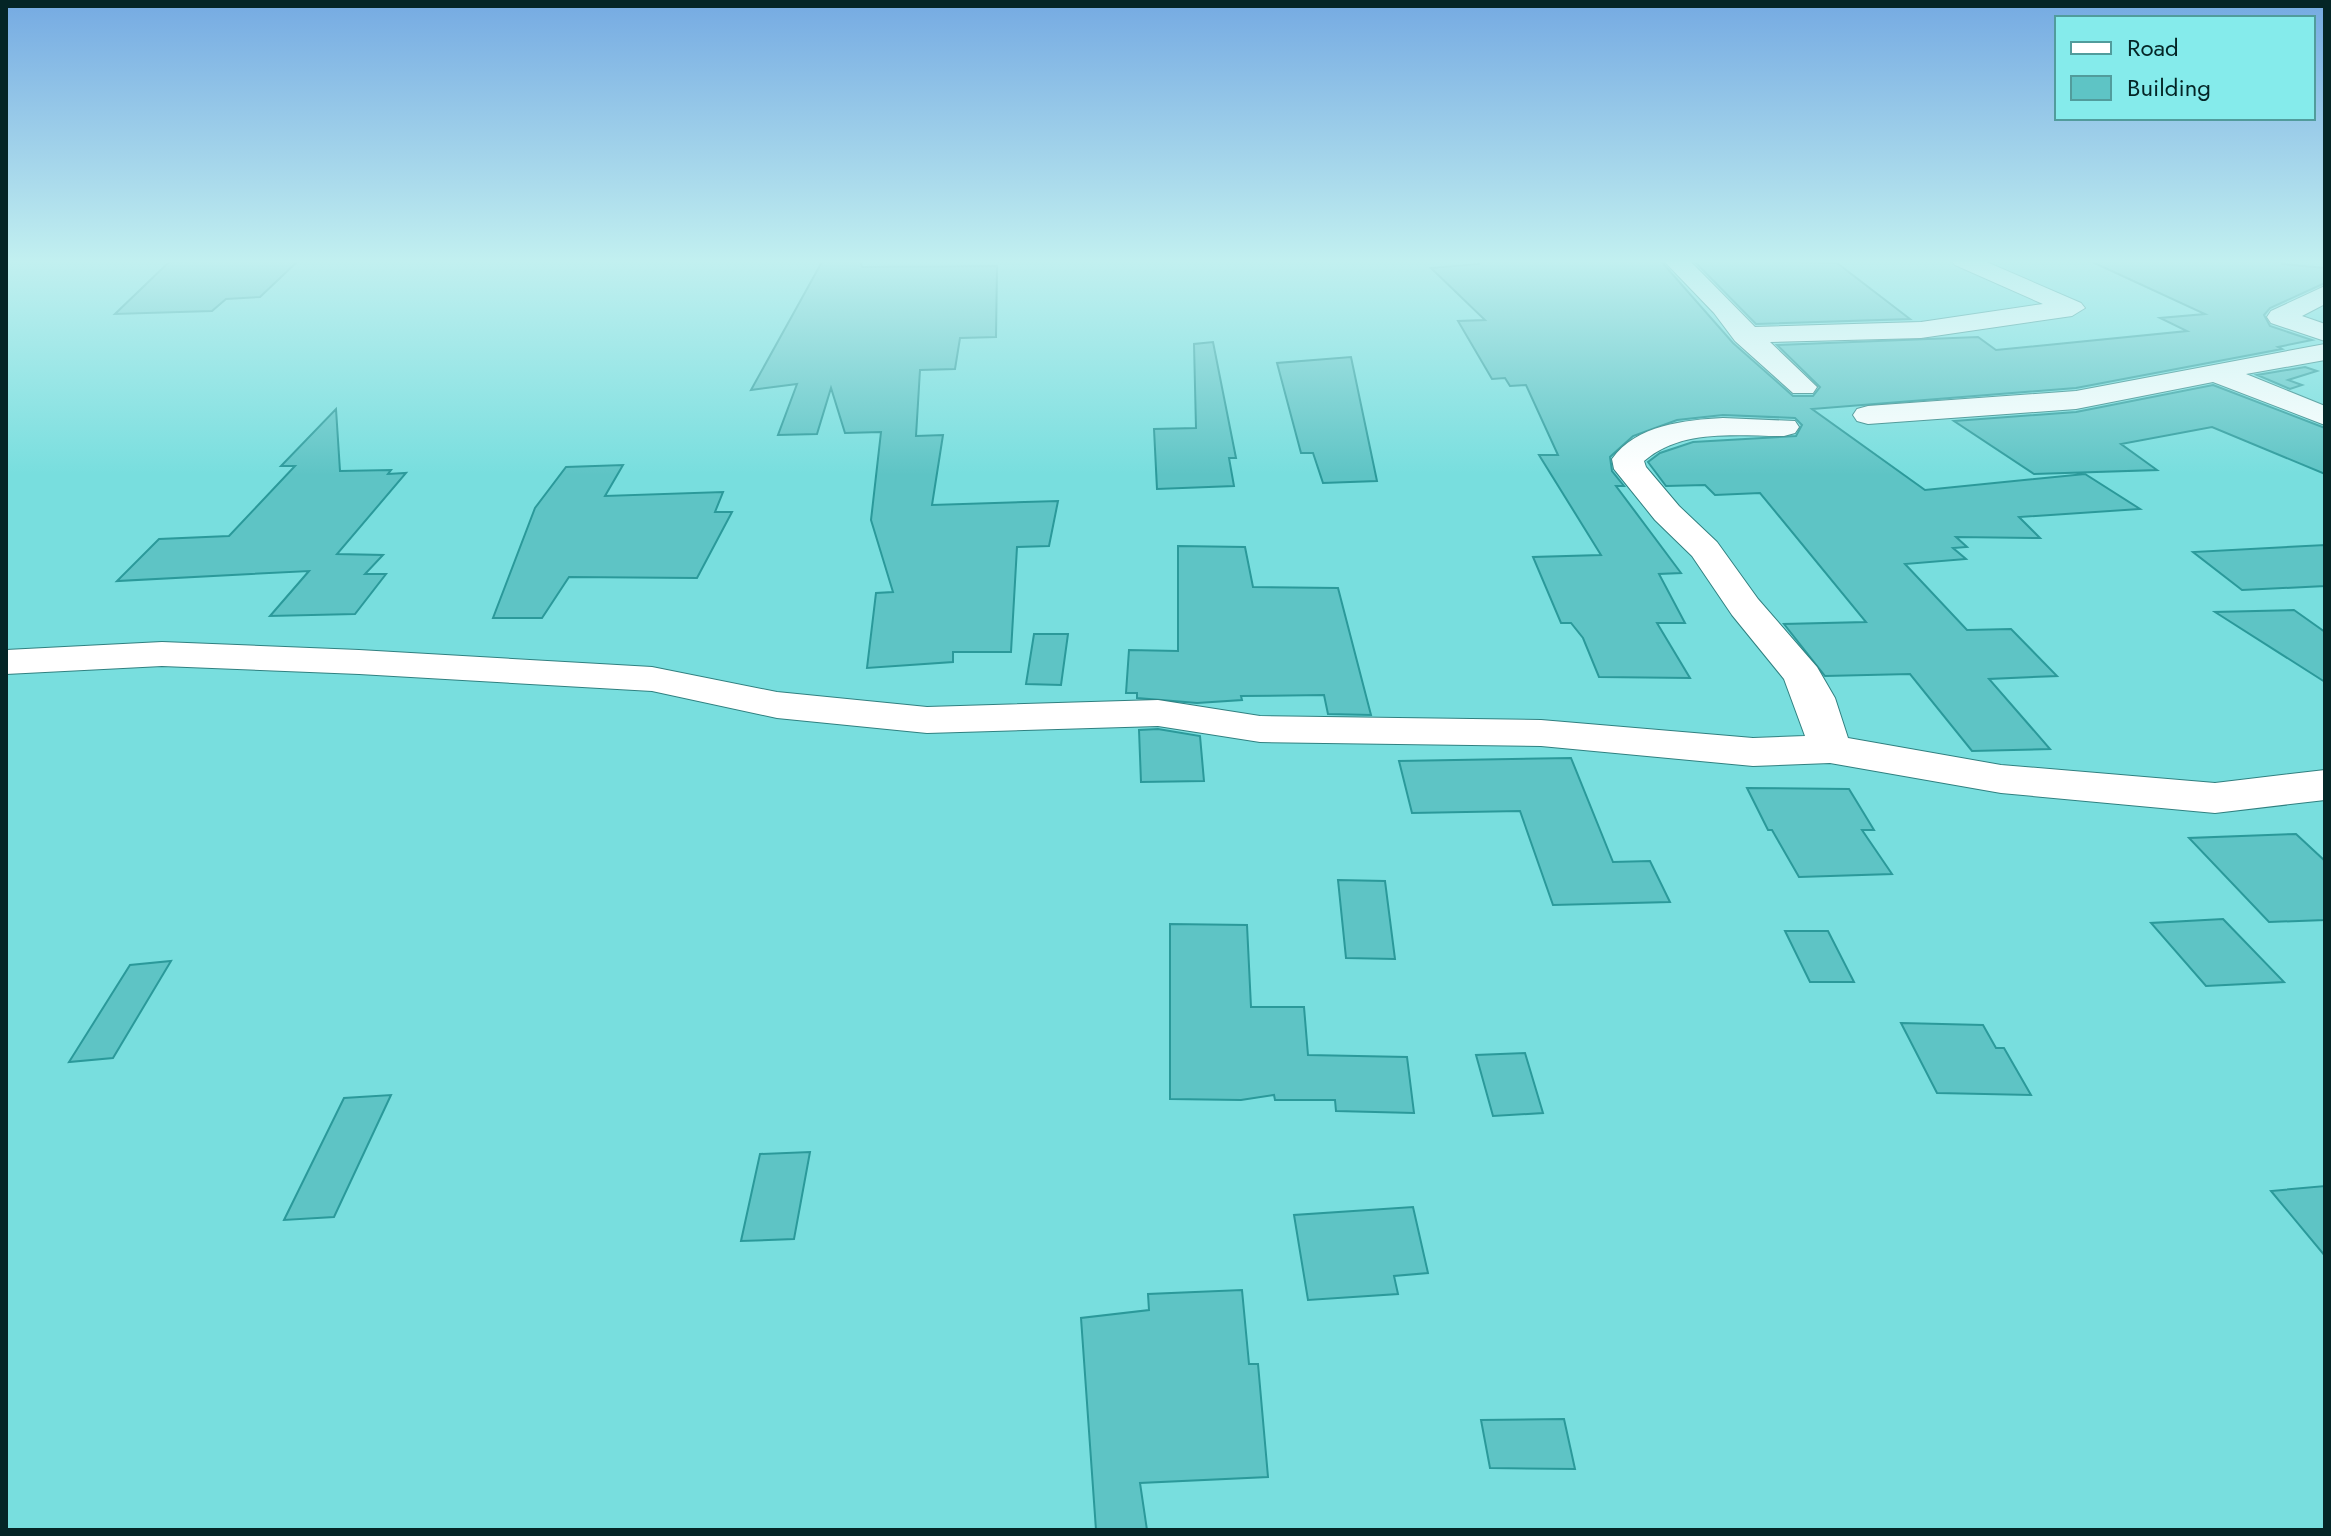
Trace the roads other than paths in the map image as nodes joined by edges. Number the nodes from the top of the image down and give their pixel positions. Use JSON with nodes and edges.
{"nodes":[{"id":1,"x":1742,"y":332,"type":"edge"},
{"id":2,"x":1862,"y":332,"type":"edge"},
{"id":3,"x":1744,"y":335,"type":"junction"},
{"id":4,"x":2325,"y":352,"type":"edge"},
{"id":5,"x":2219,"y":374,"type":"junction"},
{"id":6,"x":1803,"y":387,"type":"dead end"},
{"id":7,"x":1868,"y":415,"type":"dead end"},
{"id":8,"x":2325,"y":416,"type":"edge"},
{"id":9,"x":1784,"y":427,"type":"dead end"},
{"id":10,"x":6,"y":662,"type":"edge"},
{"id":11,"x":1830,"y":749,"type":"junction"},
{"id":12,"x":2325,"y":785,"type":"edge"}],
"edges":[{"from":1,"to":3,"type":"street"},
{"from":2,"to":3,"type":"street"},
{"from":3,"to":6,"type":"street"},
{"from":4,"to":5,"type":"street"},
{"from":5,"to":7,"type":"street"},
{"from":5,"to":8,"type":"street"},
{"from":9,"to":11,"type":"street"},
{"from":10,"to":11,"type":"street"},
{"from":11,"to":12,"type":"street"}]}
